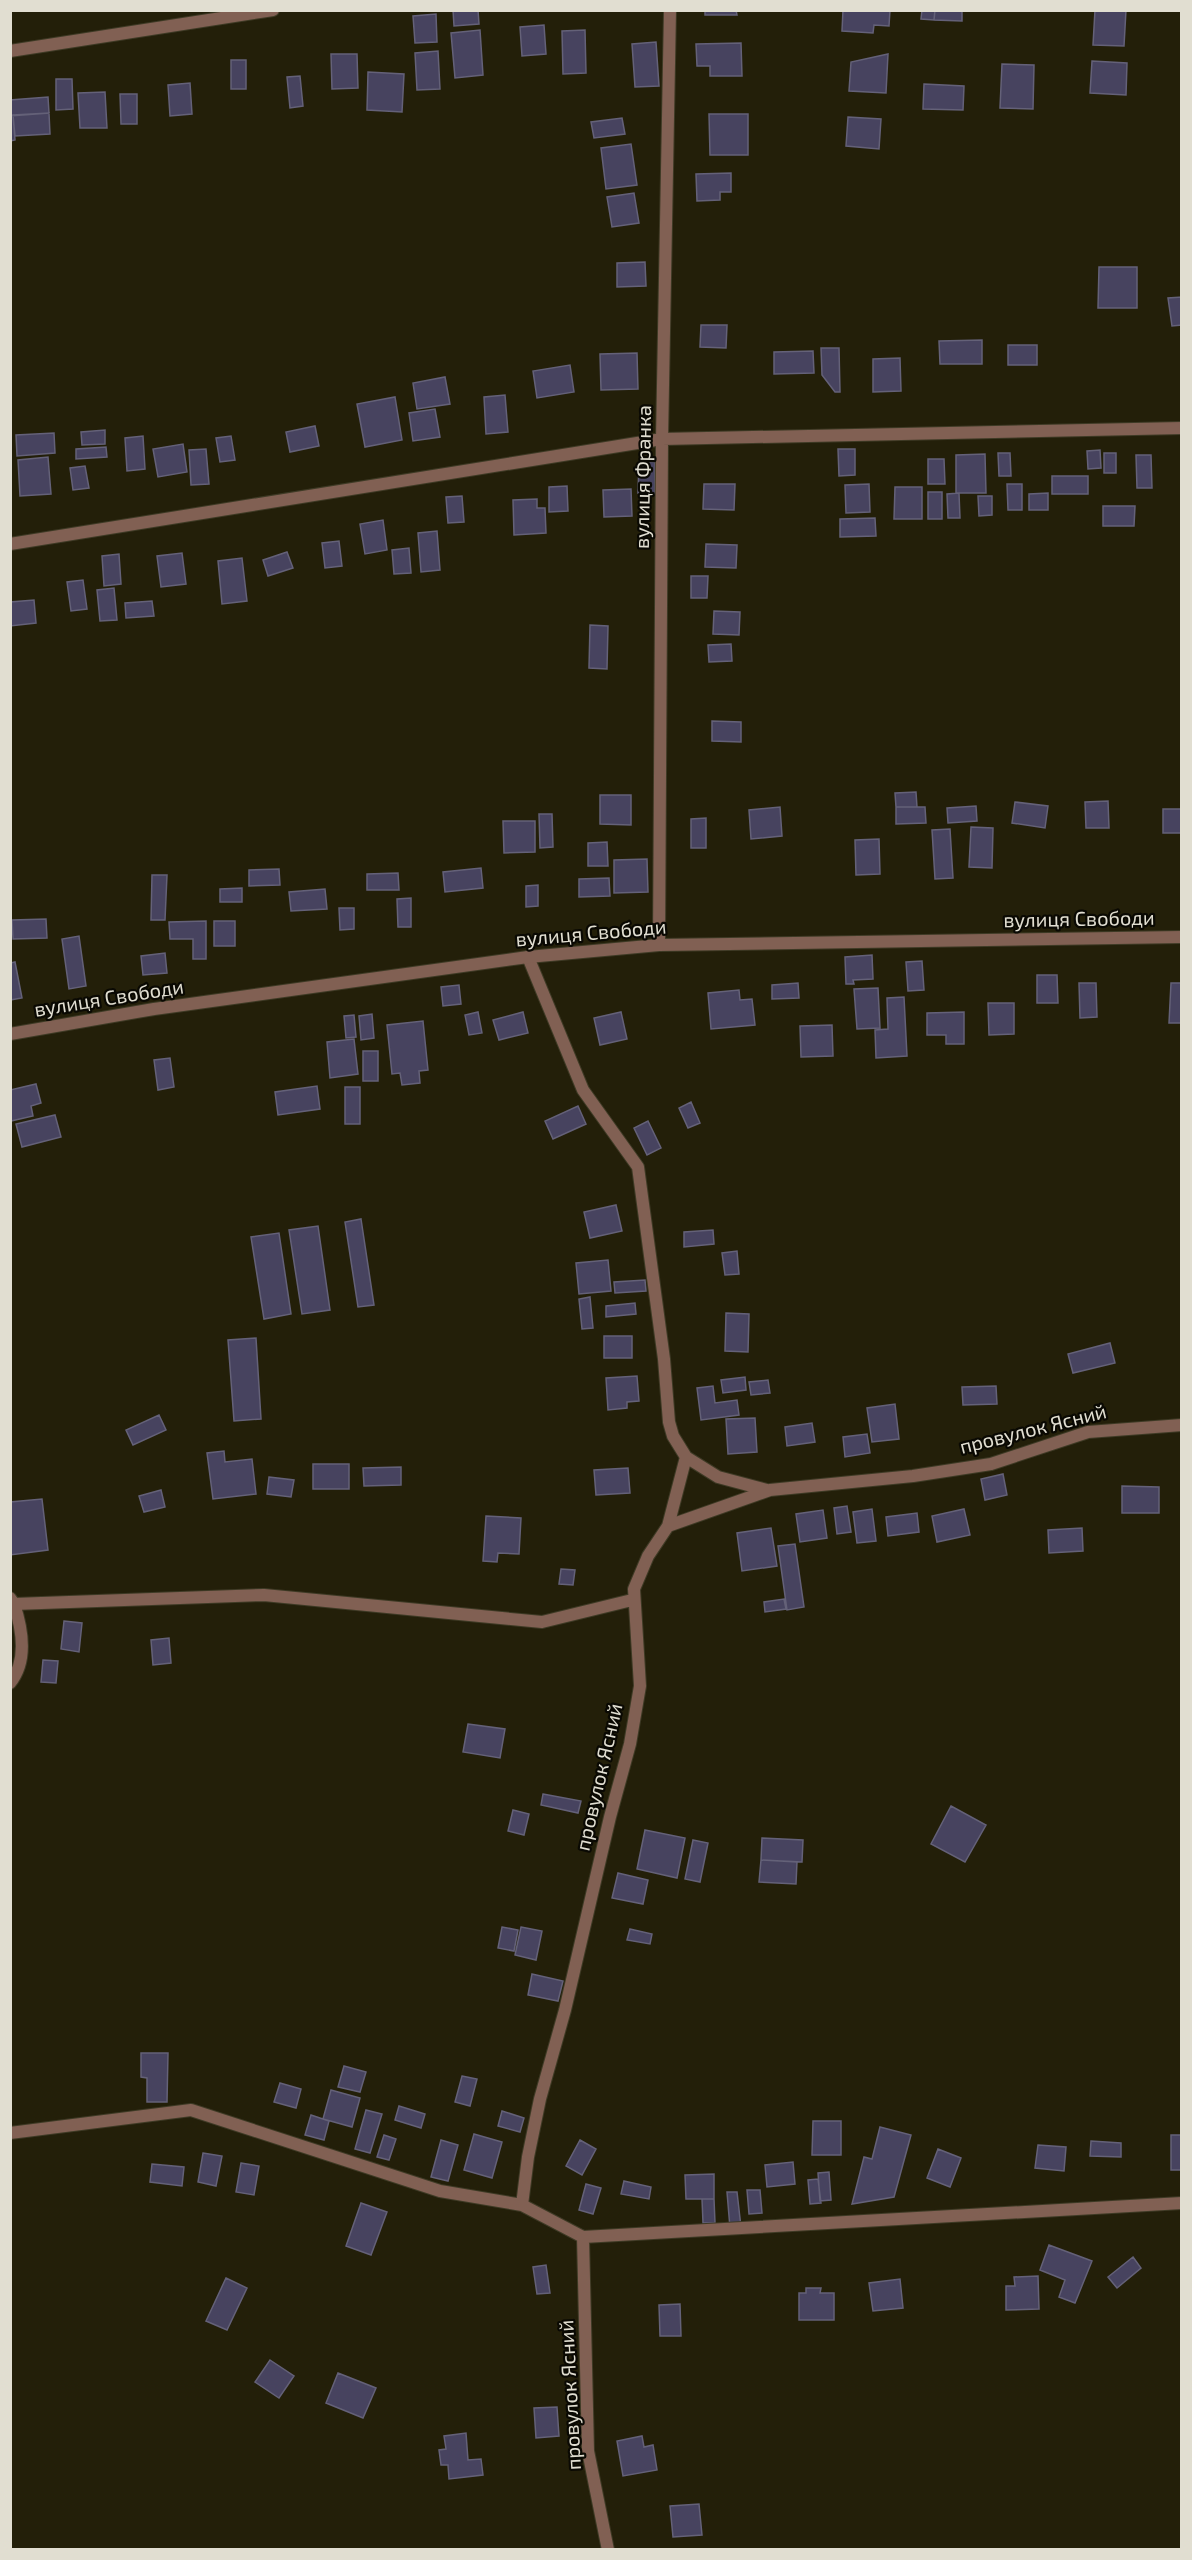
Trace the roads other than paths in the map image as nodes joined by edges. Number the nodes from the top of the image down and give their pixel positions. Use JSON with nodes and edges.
{"nodes":[{"id":1,"x":273,"y":10,"type":"edge"},
{"id":2,"x":670,"y":10,"type":"edge"},
{"id":3,"x":10,"y":51,"type":"edge"},
{"id":4,"x":1182,"y":428,"type":"edge"},
{"id":5,"x":662,"y":439,"type":"junction"},
{"id":6,"x":10,"y":544,"type":"edge"},
{"id":7,"x":1182,"y":937,"type":"edge"},
{"id":8,"x":659,"y":945,"type":"junction"},
{"id":9,"x":528,"y":957,"type":"junction"},
{"id":10,"x":10,"y":1034,"type":"edge"},
{"id":11,"x":1182,"y":1425,"type":"edge"},
{"id":12,"x":686,"y":1457,"type":"junction"},
{"id":13,"x":770,"y":1490,"type":"junction"},
{"id":14,"x":668,"y":1526,"type":"junction"},
{"id":15,"x":633,"y":1600,"type":"junction"},
{"id":16,"x":12,"y":1601,"type":"edge"},
{"id":17,"x":10,"y":1683,"type":"edge"},
{"id":18,"x":10,"y":2133,"type":"edge"},
{"id":19,"x":1182,"y":2203,"type":"edge"},
{"id":20,"x":522,"y":2205,"type":"junction"},
{"id":21,"x":583,"y":2237,"type":"junction"},
{"id":22,"x":608,"y":2550,"type":"edge"}],
"edges":[{"from":1,"to":3,"type":"street"},
{"from":2,"to":5,"type":"street","name":"вулиця Франка"},
{"from":4,"to":5,"type":"street"},
{"from":5,"to":6,"type":"street"},
{"from":5,"to":8,"type":"street","name":"вулиця Франка"},
{"from":7,"to":8,"type":"street","name":"вулиця Свободи"},
{"from":8,"to":9,"type":"street","name":"вулиця Свободи"},
{"from":9,"to":10,"type":"street","name":"вулиця Свободи"},
{"from":9,"to":12,"type":"street"},
{"from":11,"to":13,"type":"street","name":"провулок Ясний"},
{"from":12,"to":13,"type":"street"},
{"from":12,"to":14,"type":"street"},
{"from":13,"to":14,"type":"street","name":"провулок Ясний"},
{"from":14,"to":15,"type":"street","name":"провулок Ясний"},
{"from":15,"to":16,"type":"street"},
{"from":15,"to":20,"type":"street","name":"провулок Ясний"},
{"from":16,"to":17,"type":"street"},
{"from":18,"to":20,"type":"street"},
{"from":19,"to":21,"type":"street"},
{"from":20,"to":21,"type":"street"},
{"from":21,"to":22,"type":"street","name":"провулок Ясний"}]}
